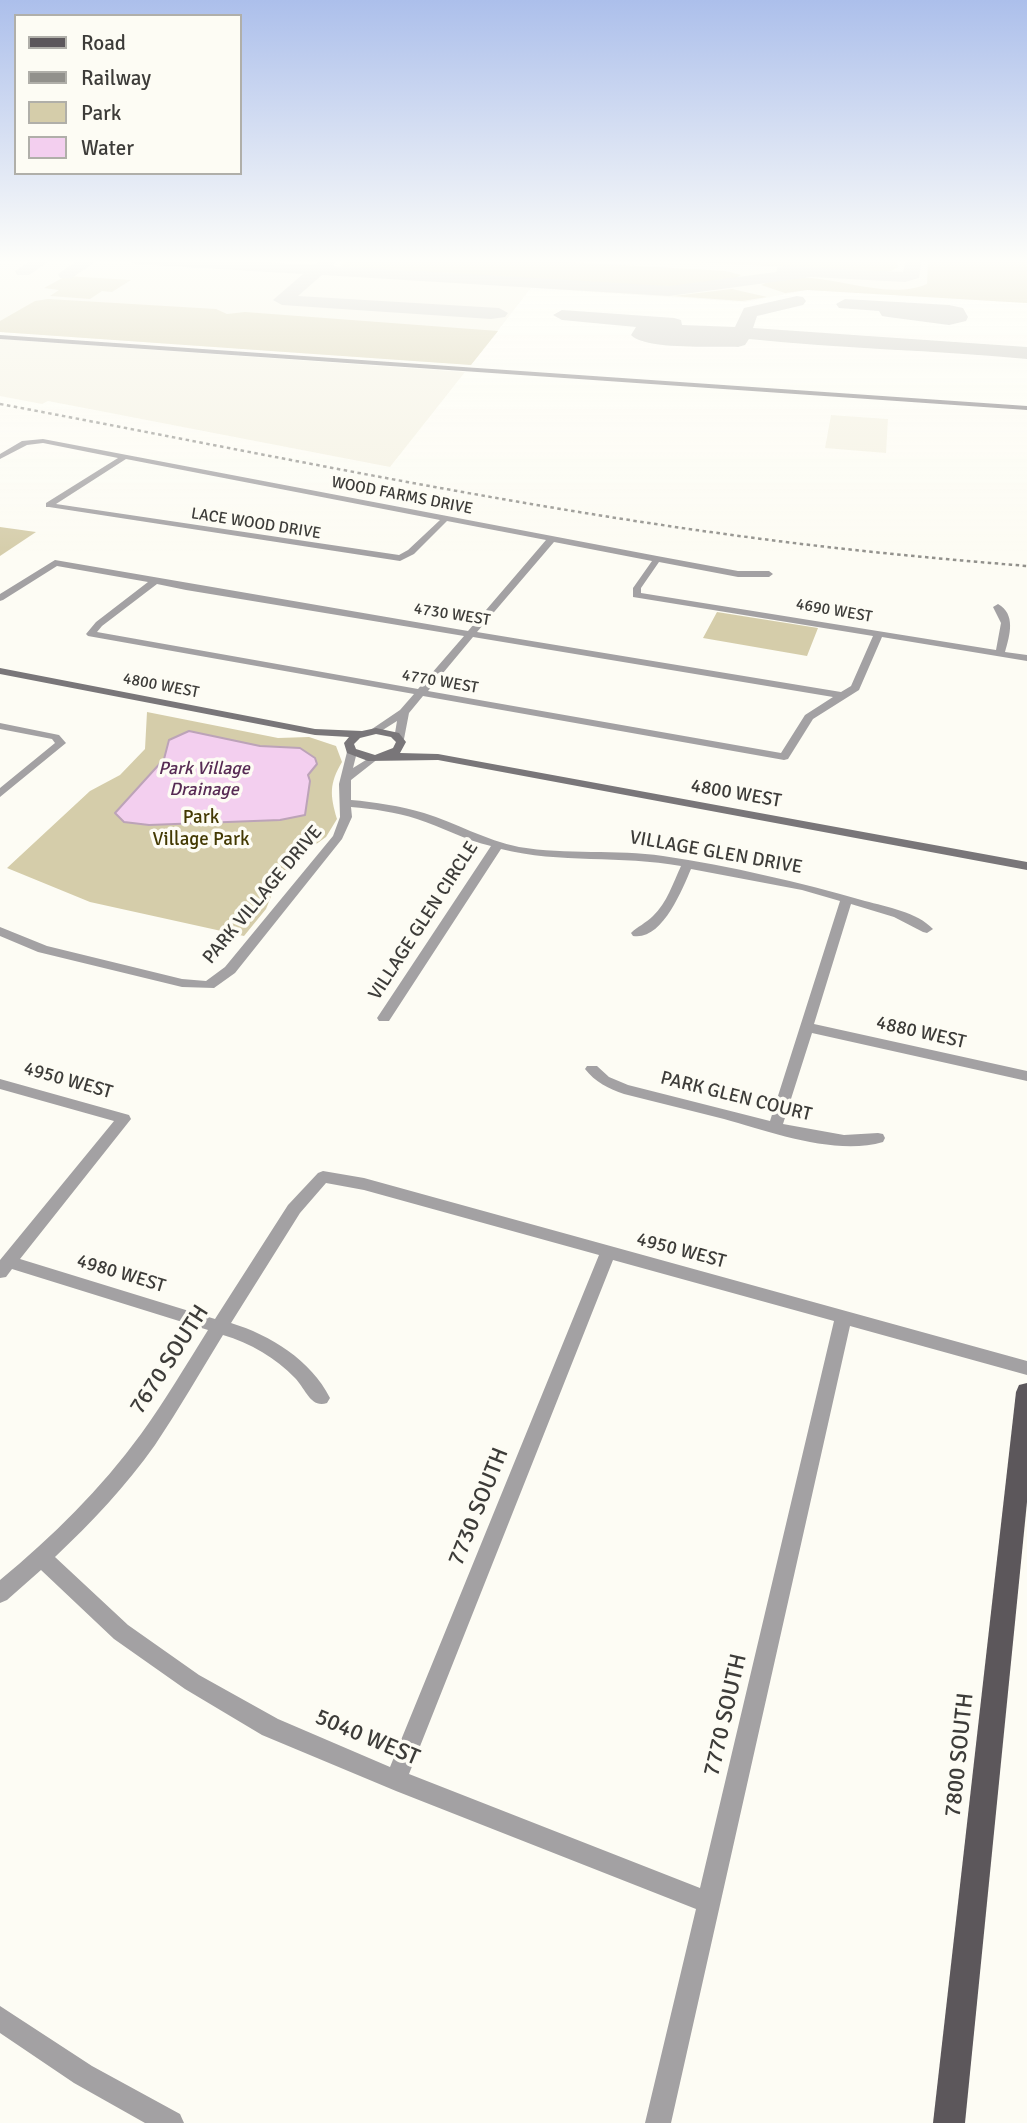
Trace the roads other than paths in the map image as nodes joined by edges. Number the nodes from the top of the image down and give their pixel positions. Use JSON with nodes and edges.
{"nodes":[{"id":1,"x":305,"y":358,"type":"edge"},
{"id":2,"x":1027,"y":408,"type":"edge"},
{"id":3,"x":0,"y":457,"type":"edge"},
{"id":4,"x":124,"y":457,"type":"junction"},
{"id":5,"x":444,"y":519,"type":"junction"},
{"id":6,"x":552,"y":539,"type":"junction"},
{"id":7,"x":657,"y":559,"type":"junction"},
{"id":8,"x":769,"y":574,"type":"dead end"},
{"id":9,"x":156,"y":581,"type":"junction"},
{"id":10,"x":0,"y":598,"type":"edge"},
{"id":11,"x":998,"y":607,"type":"dead end"},
{"id":12,"x":470,"y":634,"type":"junction"},
{"id":13,"x":878,"y":635,"type":"junction"},
{"id":14,"x":1000,"y":654,"type":"junction"},
{"id":15,"x":1027,"y":658,"type":"edge"},
{"id":16,"x":0,"y":671,"type":"edge"},
{"id":17,"x":419,"y":694,"type":"junction"},
{"id":18,"x":844,"y":696,"type":"junction"},
{"id":19,"x":404,"y":712,"type":"junction"},
{"id":20,"x":0,"y":726,"type":"edge"},
{"id":21,"x":374,"y":731,"type":"junction"},
{"id":22,"x":315,"y":732,"type":"junction"},
{"id":23,"x":361,"y":734,"type":"junction"},
{"id":24,"x":400,"y":740,"type":"junction"},
{"id":25,"x":351,"y":750,"type":"junction"},
{"id":26,"x":380,"y":757,"type":"junction"},
{"id":27,"x":438,"y":757,"type":"junction"},
{"id":28,"x":346,"y":778,"type":"junction"},
{"id":29,"x":0,"y":794,"type":"edge"},
{"id":30,"x":346,"y":803,"type":"junction"},
{"id":31,"x":497,"y":846,"type":"junction"},
{"id":32,"x":688,"y":863,"type":"junction"},
{"id":33,"x":1027,"y":866,"type":"edge"},
{"id":34,"x":847,"y":899,"type":"junction"},
{"id":35,"x":927,"y":929,"type":"dead end"},
{"id":36,"x":0,"y":930,"type":"edge"},
{"id":37,"x":637,"y":933,"type":"dead end"},
{"id":38,"x":384,"y":1018,"type":"dead end"},
{"id":39,"x":807,"y":1027,"type":"junction"},
{"id":40,"x":592,"y":1069,"type":"dead end"},
{"id":41,"x":1027,"y":1076,"type":"edge"},
{"id":42,"x":0,"y":1084,"type":"edge"},
{"id":43,"x":775,"y":1127,"type":"junction"},
{"id":44,"x":878,"y":1138,"type":"dead end"},
{"id":45,"x":323,"y":1177,"type":"joint"},
{"id":46,"x":608,"y":1253,"type":"junction"},
{"id":47,"x":4,"y":1267,"type":"edge"},
{"id":48,"x":844,"y":1318,"type":"junction"},
{"id":49,"x":220,"y":1327,"type":"junction"},
{"id":50,"x":1027,"y":1368,"type":"edge"},
{"id":51,"x":1027,"y":1392,"type":"edge"},
{"id":52,"x":321,"y":1398,"type":"dead end"},
{"id":53,"x":42,"y":1558,"type":"junction"},
{"id":54,"x":0,"y":1593,"type":"edge"},
{"id":55,"x":396,"y":1780,"type":"junction"},
{"id":56,"x":709,"y":1903,"type":"junction"},
{"id":57,"x":0,"y":2018,"type":"edge"},
{"id":58,"x":171,"y":2123,"type":"edge"},
{"id":59,"x":658,"y":2123,"type":"edge"},
{"id":60,"x":949,"y":2123,"type":"edge"}],
"edges":[{"from":1,"to":2,"type":"street"},
{"from":3,"to":4,"type":"street","name":"WOOD FARMS DRIVE"},
{"from":4,"to":5,"type":"street","name":"WOOD FARMS DRIVE"},
{"from":4,"to":5,"type":"street","name":"LACE WOOD DRIVE"},
{"from":5,"to":6,"type":"street","name":"WOOD FARMS DRIVE"},
{"from":6,"to":7,"type":"street","name":"WOOD FARMS DRIVE"},
{"from":6,"to":12,"type":"street"},
{"from":7,"to":8,"type":"street","name":"WOOD FARMS DRIVE"},
{"from":7,"to":13,"type":"street","name":"4690 WEST"},
{"from":9,"to":10,"type":"street","name":"4730 WEST"},
{"from":9,"to":12,"type":"street","name":"4730 WEST"},
{"from":9,"to":17,"type":"street","name":"4770 WEST"},
{"from":11,"to":14,"type":"street"},
{"from":12,"to":17,"type":"street"},
{"from":12,"to":18,"type":"street","name":"4730 WEST"},
{"from":13,"to":14,"type":"street","name":"4690 WEST"},
{"from":13,"to":18,"type":"street"},
{"from":14,"to":15,"type":"street","name":"4690 WEST"},
{"from":16,"to":22,"type":"street","name":"4800 WEST"},
{"from":17,"to":18,"type":"street","name":"4770 WEST"},
{"from":17,"to":19,"type":"street"},
{"from":19,"to":21,"type":"street"},
{"from":19,"to":24,"type":"street"},
{"from":20,"to":29,"type":"street"},
{"from":21,"to":23,"type":"street","name":"4800 WEST"},
{"from":21,"to":24,"type":"street","name":"4800 WEST"},
{"from":22,"to":23,"type":"street","name":"4800 WEST"},
{"from":22,"to":25,"type":"street","name":"4800 WEST"},
{"from":23,"to":25,"type":"street"},
{"from":24,"to":26,"type":"street"},
{"from":24,"to":27,"type":"street","name":"4800 WEST"},
{"from":25,"to":26,"type":"street","name":"4800 WEST"},
{"from":25,"to":28,"type":"street","name":"PARK VILLAGE DRIVE"},
{"from":26,"to":27,"type":"street","name":"4800 WEST"},
{"from":26,"to":28,"type":"street"},
{"from":27,"to":33,"type":"street","name":"4800 WEST"},
{"from":28,"to":30,"type":"street","name":"PARK VILLAGE DRIVE"},
{"from":30,"to":31,"type":"street","name":"VILLAGE GLEN DRIVE"},
{"from":30,"to":36,"type":"street","name":"PARK VILLAGE DRIVE"},
{"from":31,"to":32,"type":"street","name":"VILLAGE GLEN DRIVE"},
{"from":31,"to":38,"type":"street","name":"VILLAGE GLEN CIRCLE"},
{"from":32,"to":34,"type":"street","name":"VILLAGE GLEN DRIVE"},
{"from":32,"to":37,"type":"street"},
{"from":34,"to":35,"type":"street","name":"VILLAGE GLEN DRIVE"},
{"from":34,"to":39,"type":"street"},
{"from":39,"to":41,"type":"street","name":"4880 WEST"},
{"from":39,"to":43,"type":"street"},
{"from":40,"to":43,"type":"street","name":"PARK GLEN COURT"},
{"from":42,"to":47,"type":"street","name":"4950 WEST"},
{"from":43,"to":44,"type":"street","name":"PARK GLEN COURT"},
{"from":45,"to":46,"type":"street","name":"4950 WEST"},
{"from":45,"to":49,"type":"street","name":"7670 SOUTH"},
{"from":46,"to":48,"type":"street","name":"4950 WEST"},
{"from":46,"to":55,"type":"street","name":"7730 SOUTH"},
{"from":47,"to":49,"type":"street","name":"4980 WEST"},
{"from":48,"to":50,"type":"street","name":"4950 WEST"},
{"from":48,"to":56,"type":"street","name":"7770 SOUTH"},
{"from":49,"to":52,"type":"street","name":"4980 WEST"},
{"from":49,"to":53,"type":"street","name":"7670 SOUTH"},
{"from":51,"to":60,"type":"main road","name":"7800 SOUTH"},
{"from":53,"to":54,"type":"street","name":"7670 SOUTH"},
{"from":53,"to":55,"type":"street","name":"5040 WEST"},
{"from":55,"to":56,"type":"street","name":"5040 WEST"},
{"from":56,"to":59,"type":"street","name":"7770 SOUTH"},
{"from":57,"to":58,"type":"street"}]}
